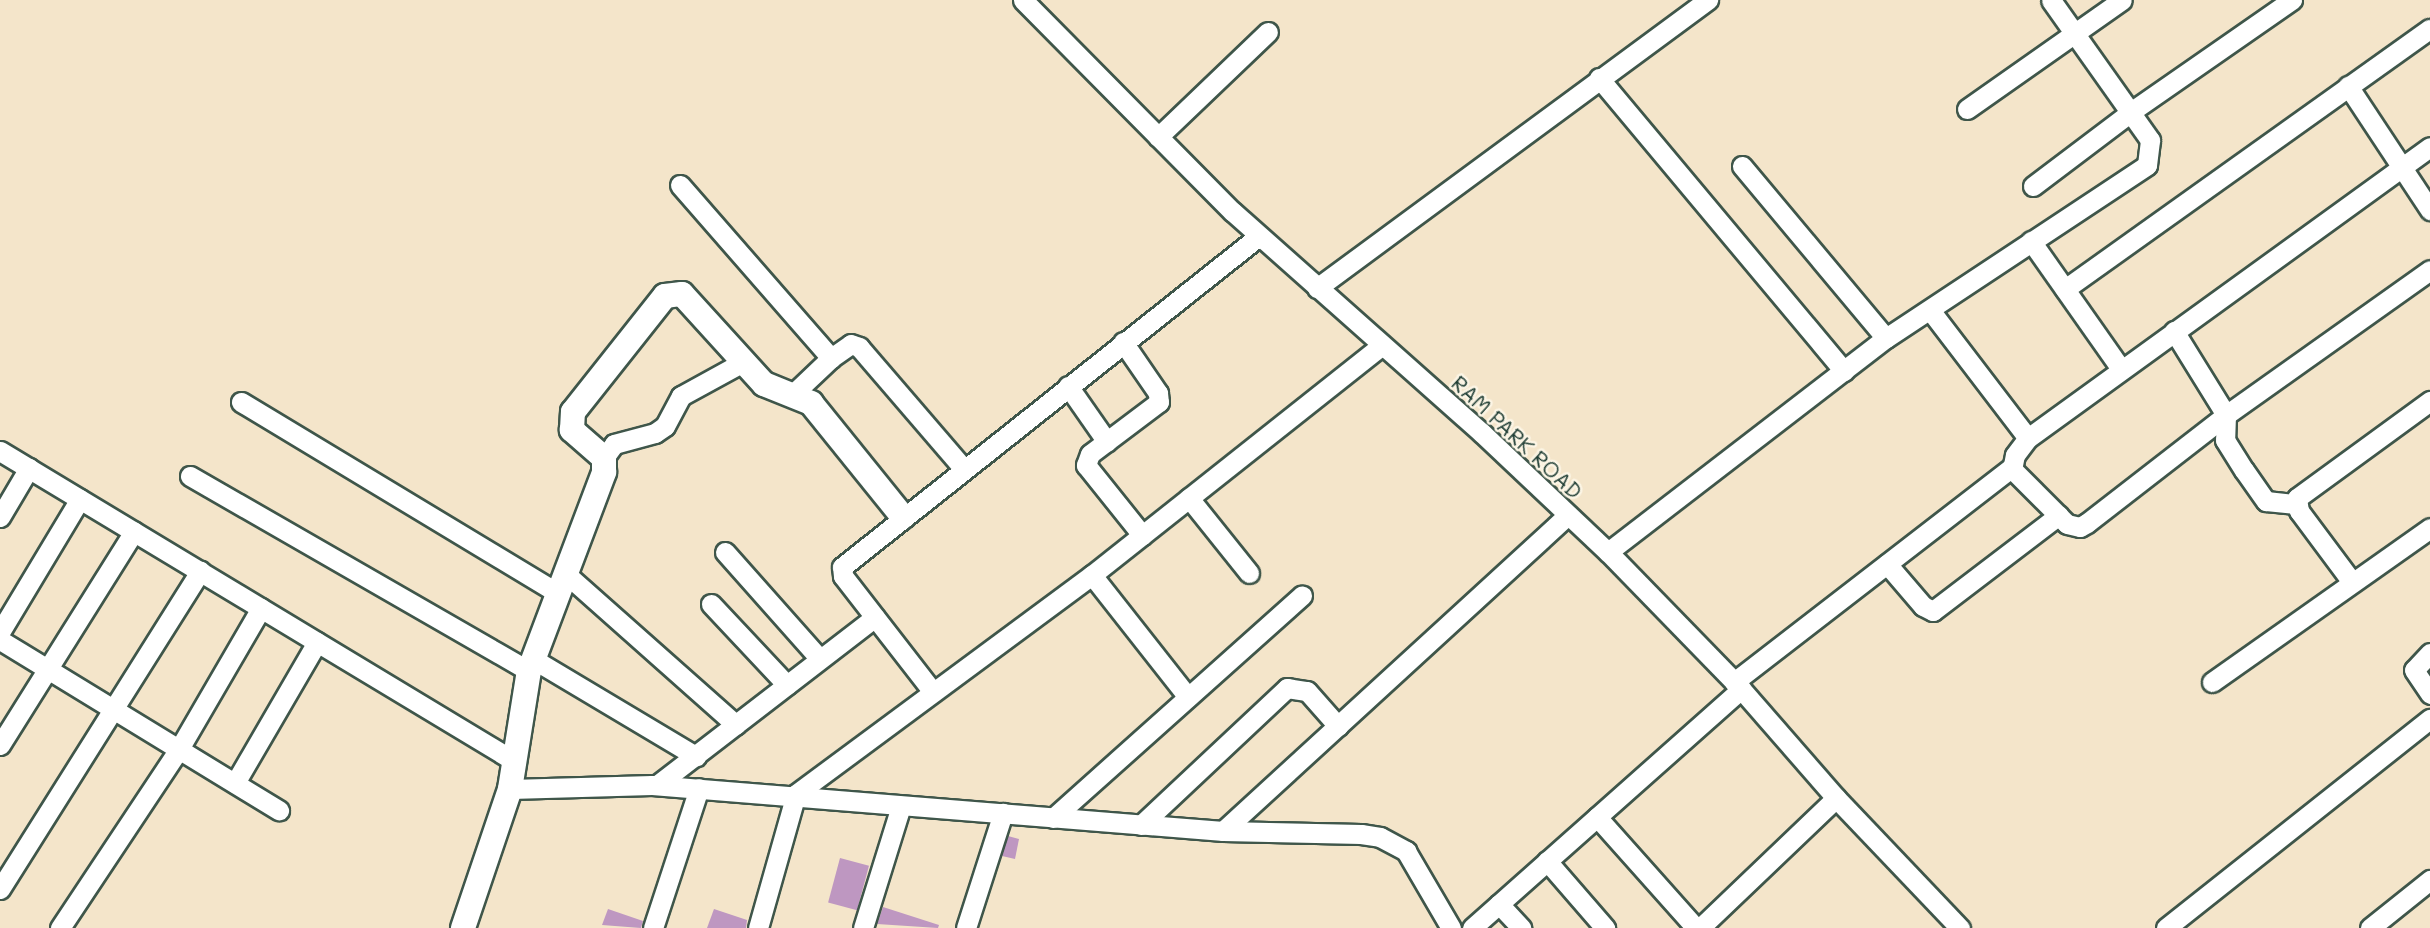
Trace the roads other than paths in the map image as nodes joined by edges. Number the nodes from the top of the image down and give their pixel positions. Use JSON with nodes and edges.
{"nodes":[{"id":1,"x":1023,"y":0,"type":"edge"},
{"id":2,"x":1708,"y":0,"type":"edge"},
{"id":3,"x":2051,"y":0,"type":"edge"},
{"id":4,"x":2122,"y":0,"type":"edge"},
{"id":5,"x":2292,"y":0,"type":"edge"},
{"id":6,"x":2430,"y":29,"type":"edge"},
{"id":7,"x":1268,"y":32,"type":"dead end"},
{"id":8,"x":2076,"y":32,"type":"junction"},
{"id":9,"x":1599,"y":78,"type":"junction"},
{"id":10,"x":2348,"y":86,"type":"junction"},
{"id":11,"x":1967,"y":109,"type":"dead end"},
{"id":12,"x":2132,"y":111,"type":"junction"},
{"id":13,"x":1158,"y":137,"type":"junction"},
{"id":14,"x":2430,"y":147,"type":"edge"},
{"id":15,"x":1742,"y":166,"type":"dead end"},
{"id":16,"x":2402,"y":167,"type":"junction"},
{"id":17,"x":680,"y":185,"type":"dead end"},
{"id":18,"x":2034,"y":186,"type":"dead end"},
{"id":19,"x":2430,"y":210,"type":"edge"},
{"id":20,"x":1259,"y":236,"type":"junction"},
{"id":21,"x":2031,"y":242,"type":"junction"},
{"id":22,"x":2430,"y":270,"type":"edge"},
{"id":23,"x":1317,"y":288,"type":"junction"},
{"id":24,"x":2065,"y":289,"type":"junction"},
{"id":25,"x":1930,"y":310,"type":"junction"},
{"id":26,"x":2174,"y":331,"type":"junction"},
{"id":27,"x":1886,"y":338,"type":"junction"},
{"id":28,"x":1123,"y":342,"type":"junction"},
{"id":29,"x":1382,"y":345,"type":"junction"},
{"id":30,"x":831,"y":358,"type":"junction"},
{"id":31,"x":743,"y":362,"type":"junction"},
{"id":32,"x":2121,"y":369,"type":"junction"},
{"id":33,"x":1844,"y":371,"type":"junction"},
{"id":34,"x":1068,"y":386,"type":"junction"},
{"id":35,"x":792,"y":395,"type":"junction"},
{"id":36,"x":2430,"y":401,"type":"edge"},
{"id":37,"x":241,"y":402,"type":"dead end"},
{"id":38,"x":2226,"y":415,"type":"junction"},
{"id":39,"x":2028,"y":438,"type":"junction"},
{"id":40,"x":1107,"y":442,"type":"junction"},
{"id":41,"x":0,"y":450,"type":"edge"},
{"id":42,"x":604,"y":458,"type":"junction"},
{"id":43,"x":29,"y":468,"type":"junction"},
{"id":44,"x":963,"y":468,"type":"junction"},
{"id":45,"x":2012,"y":470,"type":"junction"},
{"id":46,"x":190,"y":476,"type":"dead end"},
{"id":47,"x":1189,"y":498,"type":"junction"},
{"id":48,"x":80,"y":499,"type":"junction"},
{"id":49,"x":2296,"y":505,"type":"junction"},
{"id":50,"x":1567,"y":515,"type":"junction"},
{"id":51,"x":2059,"y":515,"type":"junction"},
{"id":52,"x":0,"y":517,"type":"edge"},
{"id":53,"x":903,"y":517,"type":"junction"},
{"id":54,"x":2430,"y":528,"type":"edge"},
{"id":55,"x":134,"y":531,"type":"junction"},
{"id":56,"x":1142,"y":535,"type":"junction"},
{"id":57,"x":725,"y":552,"type":"dead end"},
{"id":58,"x":1608,"y":552,"type":"junction"},
{"id":59,"x":1887,"y":564,"type":"junction"},
{"id":60,"x":200,"y":571,"type":"junction"},
{"id":61,"x":1249,"y":573,"type":"dead end"},
{"id":62,"x":1092,"y":575,"type":"junction"},
{"id":63,"x":2353,"y":582,"type":"junction"},
{"id":64,"x":563,"y":584,"type":"junction"},
{"id":65,"x":1302,"y":595,"type":"dead end"},
{"id":66,"x":711,"y":604,"type":"dead end"},
{"id":67,"x":261,"y":608,"type":"junction"},
{"id":68,"x":875,"y":617,"type":"junction"},
{"id":69,"x":0,"y":632,"type":"edge"},
{"id":70,"x":0,"y":640,"type":"edge"},
{"id":71,"x":317,"y":642,"type":"junction"},
{"id":72,"x":2430,"y":653,"type":"edge"},
{"id":73,"x":820,"y":659,"type":"junction"},
{"id":74,"x":531,"y":665,"type":"junction"},
{"id":75,"x":48,"y":669,"type":"junction"},
{"id":76,"x":2212,"y":682,"type":"dead end"},
{"id":77,"x":787,"y":685,"type":"junction"},
{"id":78,"x":1738,"y":686,"type":"junction"},
{"id":79,"x":933,"y":692,"type":"junction"},
{"id":80,"x":2430,"y":694,"type":"edge"},
{"id":81,"x":1188,"y":697,"type":"junction"},
{"id":82,"x":114,"y":710,"type":"junction"},
{"id":83,"x":2430,"y":719,"type":"edge"},
{"id":84,"x":736,"y":725,"type":"junction"},
{"id":85,"x":1338,"y":726,"type":"junction"},
{"id":86,"x":0,"y":745,"type":"edge"},
{"id":87,"x":179,"y":749,"type":"junction"},
{"id":88,"x":696,"y":755,"type":"junction"},
{"id":89,"x":516,"y":762,"type":"junction"},
{"id":90,"x":235,"y":783,"type":"junction"},
{"id":91,"x":657,"y":785,"type":"junction"},
{"id":92,"x":510,"y":789,"type":"junction"},
{"id":93,"x":699,"y":789,"type":"junction"},
{"id":94,"x":796,"y":794,"type":"junction"},
{"id":95,"x":1836,"y":798,"type":"junction"},
{"id":96,"x":901,"y":806,"type":"junction"},
{"id":97,"x":279,"y":810,"type":"dead end"},
{"id":98,"x":1003,"y":813,"type":"junction"},
{"id":99,"x":1597,"y":817,"type":"junction"},
{"id":100,"x":1053,"y":818,"type":"junction"},
{"id":101,"x":1141,"y":825,"type":"junction"},
{"id":102,"x":1223,"y":831,"type":"junction"},
{"id":103,"x":1547,"y":861,"type":"junction"},
{"id":104,"x":2430,"y":880,"type":"edge"},
{"id":105,"x":0,"y":889,"type":"edge"},
{"id":106,"x":1499,"y":904,"type":"junction"},
{"id":107,"x":60,"y":928,"type":"edge"},
{"id":108,"x":463,"y":928,"type":"edge"},
{"id":109,"x":653,"y":928,"type":"edge"},
{"id":110,"x":758,"y":928,"type":"edge"},
{"id":111,"x":863,"y":928,"type":"edge"},
{"id":112,"x":967,"y":928,"type":"edge"},
{"id":113,"x":1451,"y":928,"type":"edge"},
{"id":114,"x":1472,"y":928,"type":"edge"},
{"id":115,"x":1521,"y":928,"type":"edge"},
{"id":116,"x":1605,"y":928,"type":"edge"},
{"id":117,"x":1698,"y":928,"type":"edge"},
{"id":118,"x":1960,"y":928,"type":"edge"},
{"id":119,"x":2166,"y":928,"type":"edge"},
{"id":120,"x":2370,"y":928,"type":"edge"}],
"edges":[{"from":1,"to":13,"type":"street","name":"RAM PARK ROAD"},
{"from":2,"to":9,"type":"street"},
{"from":3,"to":8,"type":"street"},
{"from":4,"to":8,"type":"street"},
{"from":5,"to":12,"type":"street"},
{"from":6,"to":10,"type":"street"},
{"from":7,"to":13,"type":"street"},
{"from":8,"to":11,"type":"street"},
{"from":8,"to":12,"type":"street"},
{"from":9,"to":23,"type":"street"},
{"from":9,"to":33,"type":"street"},
{"from":10,"to":16,"type":"street"},
{"from":10,"to":24,"type":"street"},
{"from":12,"to":18,"type":"street"},
{"from":12,"to":21,"type":"street"},
{"from":13,"to":20,"type":"street","name":"RAM PARK ROAD"},
{"from":14,"to":16,"type":"street"},
{"from":15,"to":27,"type":"street"},
{"from":16,"to":19,"type":"street"},
{"from":16,"to":26,"type":"street"},
{"from":17,"to":30,"type":"street"},
{"from":20,"to":23,"type":"street","name":"RAM PARK ROAD"},
{"from":20,"to":28,"type":"street"},
{"from":21,"to":24,"type":"street"},
{"from":21,"to":25,"type":"street"},
{"from":22,"to":38,"type":"street"},
{"from":23,"to":29,"type":"street","name":"RAM PARK ROAD"},
{"from":24,"to":32,"type":"street"},
{"from":25,"to":27,"type":"street"},
{"from":25,"to":39,"type":"street"},
{"from":26,"to":32,"type":"street"},
{"from":26,"to":38,"type":"street"},
{"from":27,"to":33,"type":"street"},
{"from":28,"to":34,"type":"street"},
{"from":28,"to":40,"type":"street"},
{"from":29,"to":47,"type":"street"},
{"from":29,"to":50,"type":"street","name":"RAM PARK ROAD"},
{"from":30,"to":35,"type":"street"},
{"from":30,"to":44,"type":"street"},
{"from":31,"to":35,"type":"street"},
{"from":31,"to":42,"type":"street"},
{"from":31,"to":42,"type":"street"},
{"from":32,"to":39,"type":"street"},
{"from":33,"to":58,"type":"street"},
{"from":34,"to":40,"type":"street"},
{"from":34,"to":44,"type":"street"},
{"from":35,"to":53,"type":"street"},
{"from":36,"to":49,"type":"street"},
{"from":37,"to":64,"type":"street"},
{"from":38,"to":49,"type":"street"},
{"from":38,"to":51,"type":"street"},
{"from":39,"to":45,"type":"street"},
{"from":40,"to":56,"type":"street"},
{"from":41,"to":43,"type":"street"},
{"from":42,"to":64,"type":"street"},
{"from":43,"to":48,"type":"street"},
{"from":43,"to":52,"type":"street"},
{"from":44,"to":53,"type":"street"},
{"from":45,"to":51,"type":"street"},
{"from":45,"to":59,"type":"street"},
{"from":46,"to":74,"type":"street"},
{"from":47,"to":56,"type":"street"},
{"from":47,"to":61,"type":"street"},
{"from":48,"to":55,"type":"street"},
{"from":48,"to":69,"type":"street"},
{"from":49,"to":63,"type":"street"},
{"from":50,"to":58,"type":"street","name":"RAM PARK ROAD"},
{"from":50,"to":85,"type":"street"},
{"from":51,"to":59,"type":"street"},
{"from":53,"to":68,"type":"street"},
{"from":54,"to":63,"type":"street"},
{"from":55,"to":60,"type":"street"},
{"from":55,"to":75,"type":"street"},
{"from":56,"to":62,"type":"street"},
{"from":57,"to":73,"type":"street"},
{"from":58,"to":78,"type":"street","name":"RAM PARK ROAD"},
{"from":59,"to":78,"type":"street"},
{"from":60,"to":67,"type":"street"},
{"from":60,"to":82,"type":"street"},
{"from":62,"to":79,"type":"street"},
{"from":62,"to":81,"type":"street"},
{"from":63,"to":76,"type":"street"},
{"from":64,"to":74,"type":"street"},
{"from":64,"to":84,"type":"street"},
{"from":65,"to":81,"type":"street"},
{"from":66,"to":77,"type":"street"},
{"from":67,"to":71,"type":"street"},
{"from":67,"to":87,"type":"street"},
{"from":68,"to":73,"type":"street"},
{"from":68,"to":79,"type":"street"},
{"from":70,"to":75,"type":"street"},
{"from":71,"to":89,"type":"street"},
{"from":71,"to":90,"type":"street"},
{"from":72,"to":80,"type":"street"},
{"from":73,"to":77,"type":"street"},
{"from":74,"to":88,"type":"street"},
{"from":74,"to":89,"type":"street"},
{"from":75,"to":82,"type":"street"},
{"from":75,"to":86,"type":"street"},
{"from":77,"to":84,"type":"street"},
{"from":78,"to":95,"type":"street","name":"RAM PARK ROAD"},
{"from":78,"to":99,"type":"street"},
{"from":79,"to":94,"type":"street"},
{"from":81,"to":100,"type":"street"},
{"from":82,"to":87,"type":"street"},
{"from":82,"to":105,"type":"street"},
{"from":83,"to":119,"type":"street"},
{"from":84,"to":88,"type":"street"},
{"from":85,"to":101,"type":"street"},
{"from":85,"to":102,"type":"street"},
{"from":87,"to":90,"type":"street"},
{"from":87,"to":107,"type":"street"},
{"from":88,"to":91,"type":"street"},
{"from":89,"to":92,"type":"street"},
{"from":90,"to":97,"type":"street"},
{"from":91,"to":92,"type":"street"},
{"from":91,"to":93,"type":"street"},
{"from":92,"to":108,"type":"street"},
{"from":93,"to":94,"type":"street"},
{"from":93,"to":109,"type":"street"},
{"from":94,"to":96,"type":"street"},
{"from":94,"to":110,"type":"street"},
{"from":95,"to":117,"type":"street"},
{"from":95,"to":118,"type":"street","name":"RAM PARK ROAD"},
{"from":96,"to":98,"type":"street"},
{"from":96,"to":111,"type":"street"},
{"from":98,"to":100,"type":"street"},
{"from":98,"to":112,"type":"street"},
{"from":99,"to":103,"type":"street"},
{"from":99,"to":117,"type":"street"},
{"from":100,"to":101,"type":"street"},
{"from":101,"to":102,"type":"street"},
{"from":102,"to":113,"type":"street"},
{"from":103,"to":106,"type":"street"},
{"from":103,"to":116,"type":"street"},
{"from":104,"to":120,"type":"street"},
{"from":106,"to":114,"type":"street"},
{"from":106,"to":115,"type":"street"}]}
